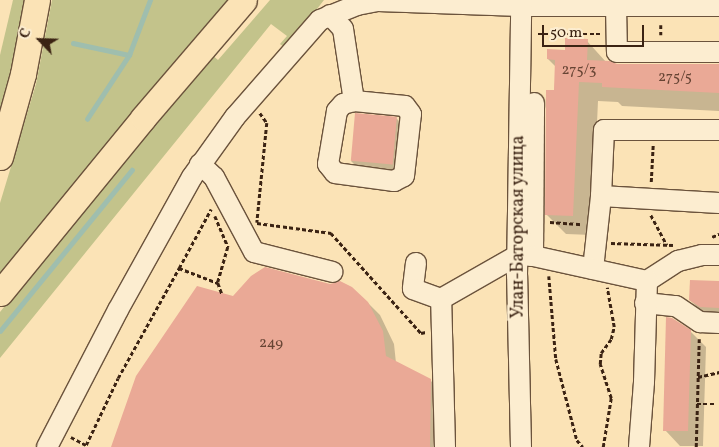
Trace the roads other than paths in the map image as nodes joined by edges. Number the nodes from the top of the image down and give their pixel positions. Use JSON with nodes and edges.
{"nodes":[{"id":1,"x":37,"y":0,"type":"edge"},
{"id":2,"x":244,"y":0,"type":"edge"},
{"id":3,"x":566,"y":3,"type":"edge"},
{"id":4,"x":628,"y":4,"type":"edge"},
{"id":5,"x":528,"y":6,"type":"junction"},
{"id":6,"x":719,"y":6,"type":"edge"},
{"id":7,"x":330,"y":15,"type":"junction"},
{"id":8,"x":719,"y":52,"type":"edge"},
{"id":9,"x":354,"y":101,"type":"junction"},
{"id":10,"x":719,"y":130,"type":"edge"},
{"id":11,"x":0,"y":157,"type":"edge"},
{"id":12,"x":200,"y":164,"type":"junction"},
{"id":13,"x":601,"y":196,"type":"junction"},
{"id":14,"x":719,"y":202,"type":"edge"},
{"id":15,"x":525,"y":255,"type":"junction"},
{"id":16,"x":719,"y":255,"type":"edge"},
{"id":17,"x":416,"y":263,"type":"dead end"},
{"id":18,"x":333,"y":272,"type":"dead end"},
{"id":19,"x":600,"y":276,"type":"junction"},
{"id":20,"x":647,"y":281,"type":"junction"},
{"id":21,"x":0,"y":293,"type":"edge"},
{"id":22,"x":441,"y":299,"type":"junction"},
{"id":23,"x":645,"y":303,"type":"junction"},
{"id":24,"x":709,"y":323,"type":"edge"},
{"id":25,"x":47,"y":447,"type":"edge"},
{"id":26,"x":445,"y":447,"type":"edge"},
{"id":27,"x":521,"y":447,"type":"edge"},
{"id":28,"x":638,"y":447,"type":"edge"}],
"edges":[{"from":1,"to":11,"type":"main road"},
{"from":2,"to":21,"type":"main road"},
{"from":3,"to":4,"type":"street"},
{"from":3,"to":5,"type":"street"},
{"from":4,"to":6,"type":"street"},
{"from":4,"to":8,"type":"street"},
{"from":5,"to":7,"type":"street"},
{"from":5,"to":15,"type":"street","name":"Улан-Баторская улица"},
{"from":5,"to":15,"type":"street"},
{"from":7,"to":9,"type":"street"},
{"from":7,"to":12,"type":"street"},
{"from":9,"to":9,"type":"street"},
{"from":10,"to":13,"type":"street"},
{"from":12,"to":18,"type":"street"},
{"from":12,"to":25,"type":"street"},
{"from":13,"to":14,"type":"street"},
{"from":13,"to":19,"type":"street"},
{"from":15,"to":19,"type":"street"},
{"from":15,"to":22,"type":"street"},
{"from":15,"to":27,"type":"street","name":"Улан-Баторская улица"},
{"from":16,"to":20,"type":"street"},
{"from":17,"to":22,"type":"street"},
{"from":19,"to":20,"type":"street"},
{"from":20,"to":23,"type":"street"},
{"from":22,"to":26,"type":"street"},
{"from":23,"to":24,"type":"street"},
{"from":23,"to":28,"type":"street"}]}
